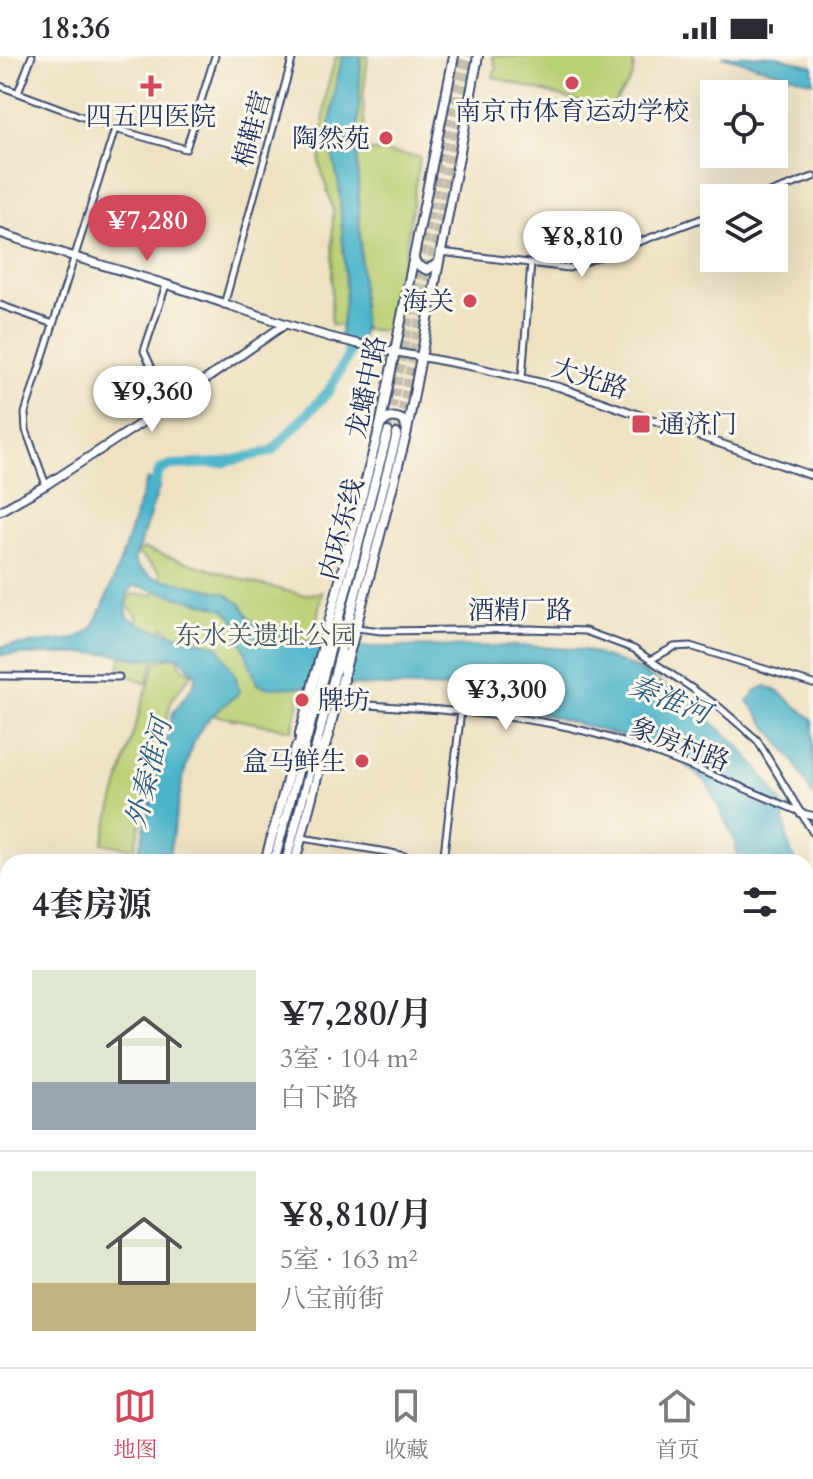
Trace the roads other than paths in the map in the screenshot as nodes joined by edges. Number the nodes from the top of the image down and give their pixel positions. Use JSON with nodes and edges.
{"nodes":[{"id":1,"x":32,"y":56,"type":"edge"},
{"id":2,"x":215,"y":56,"type":"edge"},
{"id":3,"x":293,"y":56,"type":"edge"},
{"id":4,"x":454,"y":56,"type":"edge"},
{"id":5,"x":478,"y":56,"type":"edge"},
{"id":6,"x":0,"y":86,"type":"edge"},
{"id":7,"x":18,"y":92,"type":"junction"},
{"id":8,"x":115,"y":129,"type":"junction"},
{"id":9,"x":813,"y":177,"type":"edge"},
{"id":10,"x":788,"y":186,"type":"edge"},
{"id":11,"x":700,"y":219,"type":"edge"},
{"id":12,"x":0,"y":233,"type":"edge"},
{"id":13,"x":440,"y":252,"type":"junction"},
{"id":14,"x":73,"y":258,"type":"junction"},
{"id":15,"x":414,"y":258,"type":"junction"},
{"id":16,"x":438,"y":263,"type":"junction"},
{"id":17,"x":531,"y":263,"type":"junction"},
{"id":18,"x":166,"y":285,"type":"junction"},
{"id":19,"x":0,"y":305,"type":"edge"},
{"id":20,"x":224,"y":305,"type":"junction"},
{"id":21,"x":53,"y":324,"type":"junction"},
{"id":22,"x":284,"y":325,"type":"junction"},
{"id":23,"x":395,"y":352,"type":"junction"},
{"id":24,"x":421,"y":357,"type":"junction"},
{"id":25,"x":522,"y":378,"type":"junction"},
{"id":26,"x":169,"y":405,"type":"junction"},
{"id":27,"x":388,"y":430,"type":"junction"},
{"id":28,"x":407,"y":431,"type":"junction"},
{"id":29,"x":813,"y":476,"type":"edge"},
{"id":30,"x":46,"y":485,"type":"junction"},
{"id":31,"x":0,"y":511,"type":"edge"},
{"id":32,"x":357,"y":628,"type":"junction"},
{"id":33,"x":329,"y":637,"type":"junction"},
{"id":34,"x":349,"y":639,"type":"junction"},
{"id":35,"x":652,"y":659,"type":"junction"},
{"id":36,"x":0,"y":676,"type":"edge"},
{"id":37,"x":119,"y":677,"type":"dead end"},
{"id":38,"x":813,"y":684,"type":"edge"},
{"id":39,"x":316,"y":689,"type":"junction"},
{"id":40,"x":336,"y":691,"type":"junction"},
{"id":41,"x":338,"y":703,"type":"junction"},
{"id":42,"x":461,"y":711,"type":"junction"},
{"id":43,"x":301,"y":729,"type":"junction"},
{"id":44,"x":329,"y":736,"type":"junction"},
{"id":45,"x":296,"y":781,"type":"junction"},
{"id":46,"x":307,"y":783,"type":"junction"},
{"id":47,"x":800,"y":813,"type":"junction"},
{"id":48,"x":813,"y":816,"type":"edge"},
{"id":49,"x":813,"y":833,"type":"edge"},
{"id":50,"x":301,"y":838,"type":"junction"},
{"id":51,"x":267,"y":854,"type":"edge"},
{"id":52,"x":276,"y":854,"type":"edge"},
{"id":53,"x":288,"y":854,"type":"edge"},
{"id":54,"x":297,"y":854,"type":"edge"},
{"id":55,"x":395,"y":854,"type":"edge"},
{"id":56,"x":444,"y":854,"type":"edge"}],
"edges":[{"from":1,"to":7,"type":"street"},
{"from":2,"to":8,"type":"street"},
{"from":3,"to":20,"type":"street","name":"棉鞋营"},
{"from":4,"to":15,"type":"main road","name":"龙蟠中路"},
{"from":5,"to":13,"type":"main road","name":"龙蟠中路"},
{"from":6,"to":7,"type":"street"},
{"from":7,"to":8,"type":"street"},
{"from":8,"to":14,"type":"street"},
{"from":9,"to":10,"type":"street"},
{"from":11,"to":17,"type":"street"},
{"from":12,"to":14,"type":"main road"},
{"from":13,"to":16,"type":"main road","name":"龙蟠中路"},
{"from":13,"to":17,"type":"street"},
{"from":14,"to":18,"type":"main road"},
{"from":14,"to":21,"type":"street"},
{"from":15,"to":16,"type":"main road"},
{"from":15,"to":23,"type":"main road","name":"龙蟠中路"},
{"from":16,"to":24,"type":"main road","name":"龙蟠中路"},
{"from":17,"to":25,"type":"street"},
{"from":18,"to":20,"type":"main road"},
{"from":18,"to":26,"type":"street"},
{"from":19,"to":21,"type":"street"},
{"from":20,"to":22,"type":"main road"},
{"from":21,"to":30,"type":"street"},
{"from":22,"to":23,"type":"main road","bridge":true},
{"from":22,"to":26,"type":"main road"},
{"from":23,"to":24,"type":"street","name":"大光路"},
{"from":23,"to":27,"type":"main road","name":"龙蟠中路"},
{"from":24,"to":25,"type":"street","name":"大光路"},
{"from":24,"to":28,"type":"main road","name":"龙蟠中路"},
{"from":25,"to":29,"type":"street","name":"大光路"},
{"from":26,"to":30,"type":"main road"},
{"from":27,"to":28,"type":"main road"},
{"from":27,"to":33,"type":"main road","name":"内环东线"},
{"from":27,"to":34,"type":"main road","name":"内环东线"},
{"from":28,"to":32,"type":"main road","name":"龙蟠中路"},
{"from":30,"to":31,"type":"main road"},
{"from":32,"to":34,"type":"main road","name":"龙蟠中路"},
{"from":32,"to":35,"type":"street","name":"酒精厂路"},
{"from":33,"to":39,"type":"main road"},
{"from":33,"to":39,"type":"main road"},
{"from":34,"to":40,"type":"main road"},
{"from":34,"to":40,"type":"main road"},
{"from":35,"to":38,"type":"street"},
{"from":35,"to":47,"type":"street","name":"酒精厂路"},
{"from":36,"to":37,"type":"street"},
{"from":39,"to":43,"type":"main road"},
{"from":39,"to":45,"type":"main road"},
{"from":40,"to":41,"type":"main road"},
{"from":40,"to":46,"type":"main road"},
{"from":41,"to":42,"type":"street","name":"象房村路"},
{"from":41,"to":44,"type":"main road"},
{"from":42,"to":47,"type":"street","name":"象房村路"},
{"from":42,"to":56,"type":"street"},
{"from":43,"to":45,"type":"main road"},
{"from":43,"to":51,"type":"main road"},
{"from":44,"to":46,"type":"main road"},
{"from":44,"to":50,"type":"main road"},
{"from":45,"to":52,"type":"main road"},
{"from":46,"to":53,"type":"main road"},
{"from":47,"to":48,"type":"street","name":"象房村路"},
{"from":47,"to":49,"type":"street","name":"酒精厂路"},
{"from":50,"to":54,"type":"main road"},
{"from":50,"to":55,"type":"street"}]}
